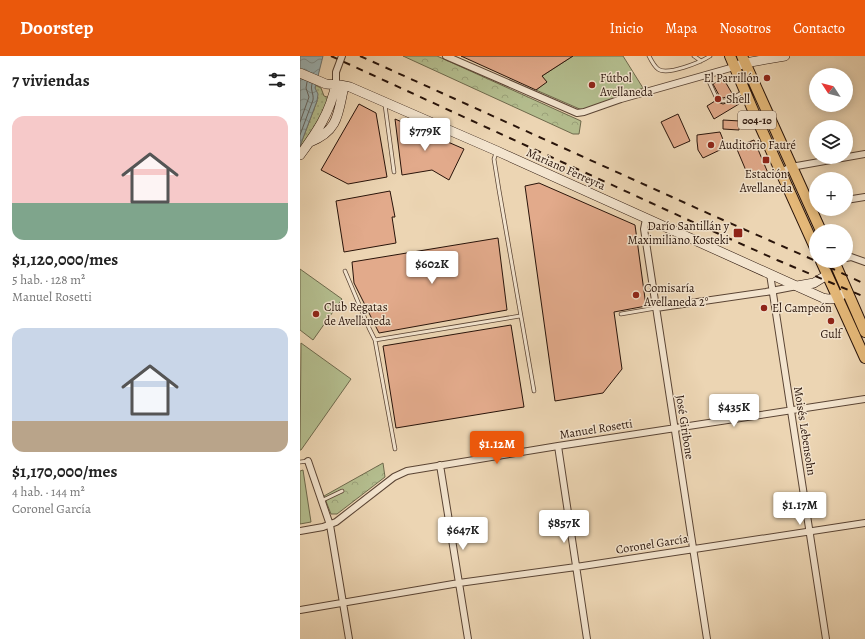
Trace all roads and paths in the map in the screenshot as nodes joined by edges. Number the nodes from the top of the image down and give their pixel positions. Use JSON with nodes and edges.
{"nodes":[{"id":1,"x":342,"y":56,"type":"edge"},
{"id":2,"x":446,"y":56,"type":"edge"},
{"id":3,"x":649,"y":56,"type":"edge"},
{"id":4,"x":694,"y":56,"type":"edge"},
{"id":5,"x":710,"y":56,"type":"edge"},
{"id":6,"x":730,"y":56,"type":"edge"},
{"id":7,"x":785,"y":56,"type":"edge"},
{"id":8,"x":744,"y":59,"type":"edge"},
{"id":9,"x":701,"y":61,"type":"junction"},
{"id":10,"x":734,"y":67,"type":"junction"},
{"id":11,"x":300,"y":73,"type":"edge"},
{"id":12,"x":706,"y":75,"type":"junction"},
{"id":13,"x":340,"y":85,"type":"junction"},
{"id":14,"x":745,"y":92,"type":"junction"},
{"id":15,"x":384,"y":103,"type":"junction"},
{"id":16,"x":321,"y":125,"type":"junction"},
{"id":17,"x":331,"y":130,"type":"junction"},
{"id":18,"x":310,"y":142,"type":"junction"},
{"id":19,"x":497,"y":151,"type":"junction"},
{"id":20,"x":865,"y":154,"type":"edge"},
{"id":21,"x":300,"y":155,"type":"edge"},
{"id":22,"x":791,"y":166,"type":"junction"},
{"id":23,"x":394,"y":172,"type":"dead end"},
{"id":24,"x":781,"y":172,"type":"junction"},
{"id":25,"x":865,"y":197,"type":"edge"},
{"id":26,"x":809,"y":198,"type":"edge"},
{"id":27,"x":853,"y":199,"type":"edge"},
{"id":28,"x":646,"y":219,"type":"junction"},
{"id":29,"x":809,"y":234,"type":"edge"},
{"id":30,"x":853,"y":258,"type":"edge"},
{"id":31,"x":865,"y":262,"type":"edge"},
{"id":32,"x":824,"y":268,"type":"edge"},
{"id":33,"x":839,"y":268,"type":"edge"},
{"id":34,"x":345,"y":271,"type":"dead end"},
{"id":35,"x":770,"y":274,"type":"junction"},
{"id":36,"x":827,"y":276,"type":"junction"},
{"id":37,"x":798,"y":286,"type":"junction"},
{"id":38,"x":772,"y":291,"type":"junction"},
{"id":39,"x":847,"y":291,"type":"junction"},
{"id":40,"x":838,"y":298,"type":"junction"},
{"id":41,"x":656,"y":308,"type":"junction"},
{"id":42,"x":621,"y":314,"type":"dead end"},
{"id":43,"x":520,"y":316,"type":"junction"},
{"id":44,"x":865,"y":332,"type":"edge"},
{"id":45,"x":375,"y":340,"type":"junction"},
{"id":46,"x":865,"y":358,"type":"edge"},
{"id":47,"x":534,"y":391,"type":"dead end"},
{"id":48,"x":865,"y":399,"type":"edge"},
{"id":49,"x":791,"y":411,"type":"junction"},
{"id":50,"x":675,"y":428,"type":"junction"},
{"id":51,"x":558,"y":446,"type":"junction"},
{"id":52,"x":395,"y":449,"type":"dead end"},
{"id":53,"x":308,"y":461,"type":"joint"},
{"id":54,"x":300,"y":462,"type":"edge"},
{"id":55,"x":440,"y":465,"type":"junction"},
{"id":56,"x":342,"y":491,"type":"dead end"},
{"id":57,"x":321,"y":501,"type":"junction"},
{"id":58,"x":865,"y":523,"type":"edge"},
{"id":59,"x":330,"y":525,"type":"junction"},
{"id":60,"x":300,"y":531,"type":"edge"},
{"id":61,"x":810,"y":531,"type":"junction"},
{"id":62,"x":693,"y":549,"type":"junction"},
{"id":63,"x":576,"y":567,"type":"junction"},
{"id":64,"x":459,"y":583,"type":"junction"},
{"id":65,"x":344,"y":603,"type":"junction"},
{"id":66,"x":300,"y":610,"type":"edge"},
{"id":67,"x":349,"y":639,"type":"edge"},
{"id":68,"x":468,"y":639,"type":"edge"},
{"id":69,"x":587,"y":639,"type":"edge"},
{"id":70,"x":707,"y":639,"type":"edge"},
{"id":71,"x":826,"y":639,"type":"edge"}],
"edges":[{"from":1,"to":13,"type":"street"},
{"from":2,"to":12,"type":"street"},
{"from":3,"to":9,"type":"lane"},
{"from":4,"to":9,"type":"lane"},
{"from":5,"to":9,"type":"lane"},
{"from":6,"to":10,"type":"main road","number":"004-10"},
{"from":7,"to":8,"type":"street"},
{"from":8,"to":10,"type":"street"},
{"from":8,"to":22,"type":"main road","number":"004-10"},
{"from":10,"to":12,"type":"street"},
{"from":10,"to":14,"type":"main road","number":"004-10"},
{"from":11,"to":13,"type":"street","name":"Mariano Ferreyra"},
{"from":12,"to":14,"type":"lane"},
{"from":13,"to":15,"type":"street","name":"Mariano Ferreyra"},
{"from":13,"to":16,"type":"street"},
{"from":13,"to":17,"type":"street"},
{"from":14,"to":24,"type":"main road","number":"004-10"},
{"from":15,"to":19,"type":"street","name":"Mariano Ferreyra"},
{"from":15,"to":23,"type":"lane"},
{"from":16,"to":17,"type":"street"},
{"from":16,"to":18,"type":"street"},
{"from":17,"to":18,"type":"street"},
{"from":18,"to":21,"type":"street"},
{"from":19,"to":28,"type":"street","name":"Mariano Ferreyra"},
{"from":19,"to":43,"type":"lane"},
{"from":20,"to":22,"type":"street"},
{"from":22,"to":24,"type":"street"},
{"from":22,"to":26,"type":"main road","number":"004-10"},
{"from":24,"to":29,"type":"main road","number":"004-10"},
{"from":25,"to":27,"type":"street"},
{"from":28,"to":35,"type":"street","name":"Mariano Ferreyra"},
{"from":28,"to":41,"type":"street","name":"José Giribone"},
{"from":30,"to":31,"type":"street"},
{"from":32,"to":36,"type":"main road"},
{"from":33,"to":39,"type":"main road"},
{"from":34,"to":45,"type":"lane"},
{"from":35,"to":37,"type":"street","name":"Mariano Ferreyra"},
{"from":35,"to":38,"type":"street","name":"Moisés Lebensohn"},
{"from":36,"to":37,"type":"street"},
{"from":36,"to":40,"type":"main road"},
{"from":37,"to":38,"type":"street"},
{"from":37,"to":40,"type":"street","name":"Mariano Ferreyra"},
{"from":38,"to":41,"type":"street"},
{"from":38,"to":49,"type":"street","name":"Moisés Lebensohn"},
{"from":39,"to":40,"type":"street"},
{"from":39,"to":44,"type":"main road"},
{"from":40,"to":46,"type":"main road"},
{"from":41,"to":42,"type":"lane"},
{"from":41,"to":50,"type":"street","name":"José Giribone"},
{"from":43,"to":45,"type":"lane"},
{"from":43,"to":47,"type":"lane"},
{"from":45,"to":52,"type":"lane"},
{"from":48,"to":49,"type":"street"},
{"from":49,"to":50,"type":"street","name":"Manuel Rosetti"},
{"from":49,"to":61,"type":"street","name":"Moisés Lebensohn"},
{"from":50,"to":51,"type":"street","name":"Manuel Rosetti"},
{"from":50,"to":62,"type":"street","name":"José Giribone"},
{"from":51,"to":55,"type":"street","name":"Manuel Rosetti"},
{"from":51,"to":63,"type":"street"},
{"from":53,"to":54,"type":"lane"},
{"from":53,"to":57,"type":"street"},
{"from":55,"to":59,"type":"street","name":"Manuel Rosetti"},
{"from":55,"to":64,"type":"street"},
{"from":56,"to":57,"type":"lane"},
{"from":57,"to":59,"type":"street"},
{"from":58,"to":61,"type":"street","name":"Coronel García"},
{"from":59,"to":60,"type":"street","name":"Manuel Rosetti"},
{"from":59,"to":65,"type":"street"},
{"from":61,"to":62,"type":"street","name":"Coronel García"},
{"from":61,"to":71,"type":"street","name":"Moisés Lebensohn"},
{"from":62,"to":63,"type":"street","name":"Coronel García"},
{"from":62,"to":70,"type":"street","name":"José Giribone"},
{"from":63,"to":64,"type":"street","name":"Coronel García"},
{"from":63,"to":69,"type":"street"},
{"from":64,"to":65,"type":"street","name":"Coronel García"},
{"from":64,"to":68,"type":"street"},
{"from":65,"to":66,"type":"street","name":"Coronel García"},
{"from":65,"to":67,"type":"street"}]}
